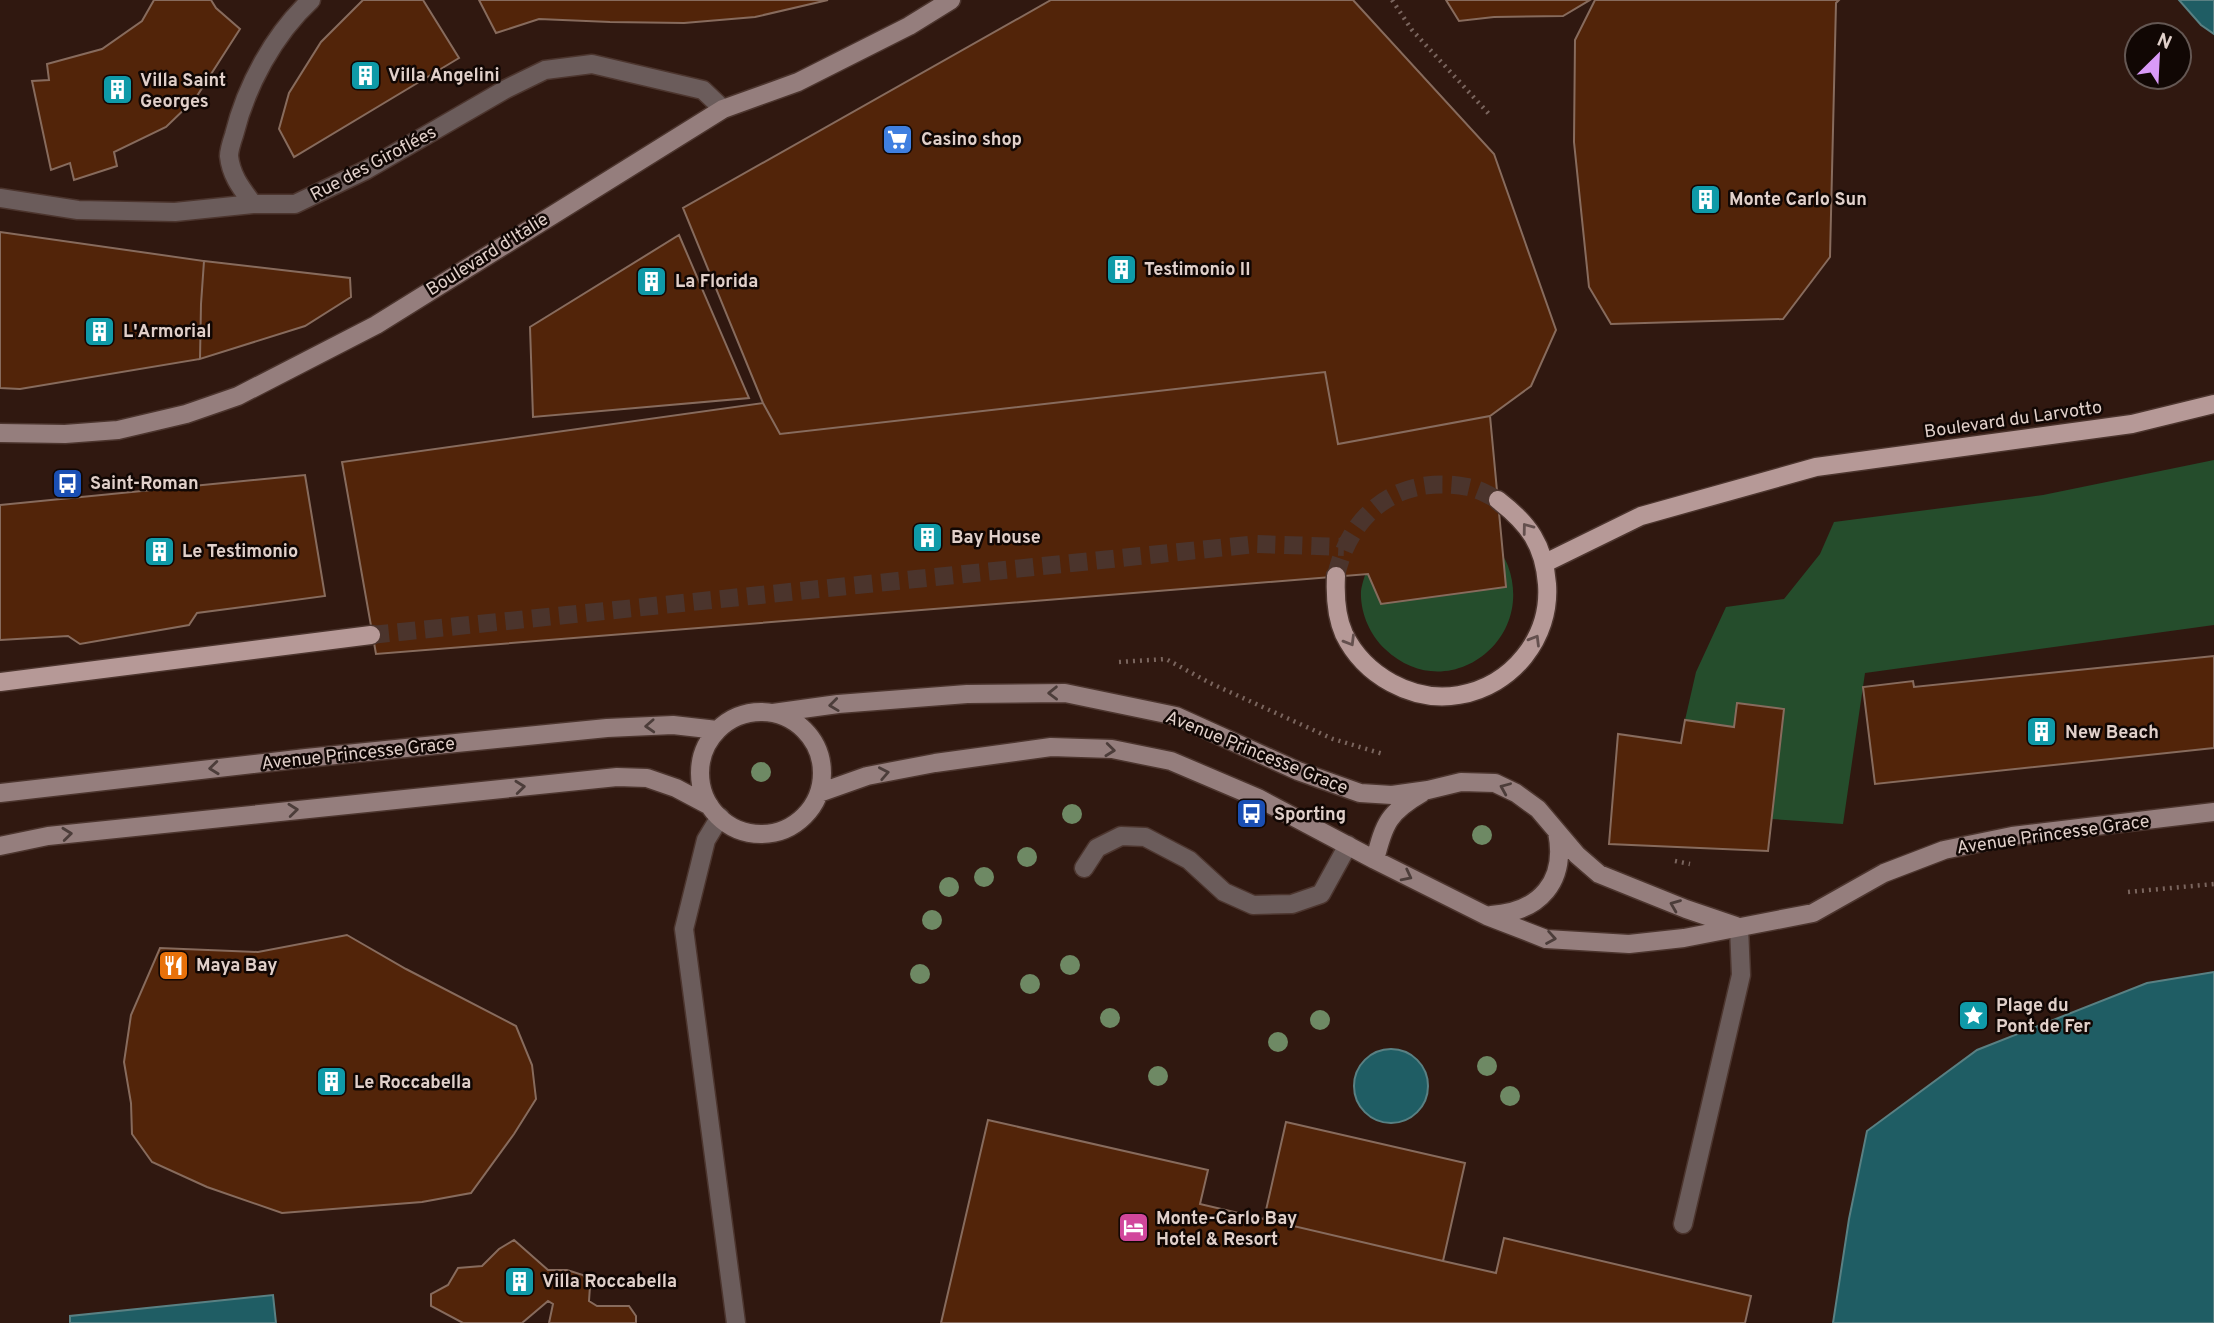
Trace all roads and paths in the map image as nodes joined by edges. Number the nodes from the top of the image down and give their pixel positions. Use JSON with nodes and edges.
{"nodes":[{"id":1,"x":311,"y":0,"type":"edge"},
{"id":2,"x":951,"y":0,"type":"edge"},
{"id":3,"x":1392,"y":0,"type":"edge"},
{"id":4,"x":723,"y":108,"type":"junction"},
{"id":5,"x":1489,"y":114,"type":"dead end"},
{"id":6,"x":0,"y":198,"type":"edge"},
{"id":7,"x":253,"y":204,"type":"junction"},
{"id":8,"x":2214,"y":404,"type":"edge"},
{"id":9,"x":0,"y":433,"type":"edge"},
{"id":10,"x":1498,"y":500,"type":"tunnel mouth"},
{"id":11,"x":1545,"y":563,"type":"junction"},
{"id":12,"x":1336,"y":576,"type":"tunnel mouth"},
{"id":13,"x":370,"y":635,"type":"tunnel mouth"},
{"id":14,"x":0,"y":682,"type":"edge"},
{"id":15,"x":772,"y":713,"type":"junction"},
{"id":16,"x":718,"y":730,"type":"junction"},
{"id":17,"x":1428,"y":790,"type":"junction"},
{"id":18,"x":0,"y":793,"type":"edge"},
{"id":19,"x":819,"y":793,"type":"junction"},
{"id":20,"x":715,"y":812,"type":"junction"},
{"id":21,"x":2214,"y":812,"type":"edge"},
{"id":22,"x":1557,"y":831,"type":"junction"},
{"id":23,"x":1348,"y":845,"type":"junction"},
{"id":24,"x":0,"y":846,"type":"edge"},
{"id":25,"x":1375,"y":860,"type":"junction"},
{"id":26,"x":1084,"y":868,"type":"dead end"},
{"id":27,"x":2214,"y":884,"type":"edge"},
{"id":28,"x":2128,"y":892,"type":"dead end"},
{"id":29,"x":1487,"y":916,"type":"junction"},
{"id":30,"x":1740,"y":927,"type":"junction"},
{"id":31,"x":1683,"y":1224,"type":"dead end"},
{"id":32,"x":736,"y":1323,"type":"edge"}],
"edges":[{"from":1,"to":7,"type":"street"},
{"from":2,"to":4,"type":"street","name":"Boulevard d'Italie"},
{"from":3,"to":5,"type":"path"},
{"from":4,"to":7,"type":"street","name":"Rue des Giroflées"},
{"from":4,"to":9,"type":"street","name":"Boulevard d'Italie"},
{"from":6,"to":7,"type":"street","name":"Rue des Giroflées"},
{"from":8,"to":11,"type":"main road","name":"Boulevard du Larvotto"},
{"from":11,"to":10,"type":"main road","one_way":true},
{"from":12,"to":11,"type":"main road","one_way":true},
{"from":13,"to":14,"type":"main road"},
{"from":15,"to":16,"type":"street"},
{"from":17,"to":15,"type":"street","name":"Avenue Princesse Grace","one_way":true},
{"from":15,"to":19,"type":"street"},
{"from":16,"to":18,"type":"street","name":"Avenue Princesse Grace","one_way":true},
{"from":16,"to":20,"type":"street"},
{"from":22,"to":17,"type":"street","name":"Avenue Princesse Grace","one_way":true},
{"from":17,"to":25,"type":"street"},
{"from":19,"to":20,"type":"street"},
{"from":19,"to":23,"type":"street","name":"Avenue Princesse Grace","one_way":true},
{"from":24,"to":20,"type":"street","one_way":true},
{"from":20,"to":32,"type":"street"},
{"from":21,"to":30,"type":"street","name":"Avenue Princesse Grace"},
{"from":22,"to":29,"type":"street"},
{"from":30,"to":22,"type":"street","name":"Avenue Princesse Grace","one_way":true},
{"from":23,"to":25,"type":"street","name":"Avenue Princesse Grace"},
{"from":23,"to":26,"type":"street"},
{"from":25,"to":29,"type":"street","name":"Avenue Princesse Grace","one_way":true},
{"from":27,"to":28,"type":"path"},
{"from":29,"to":30,"type":"street","name":"Avenue Princesse Grace","one_way":true},
{"from":30,"to":31,"type":"street"}]}
